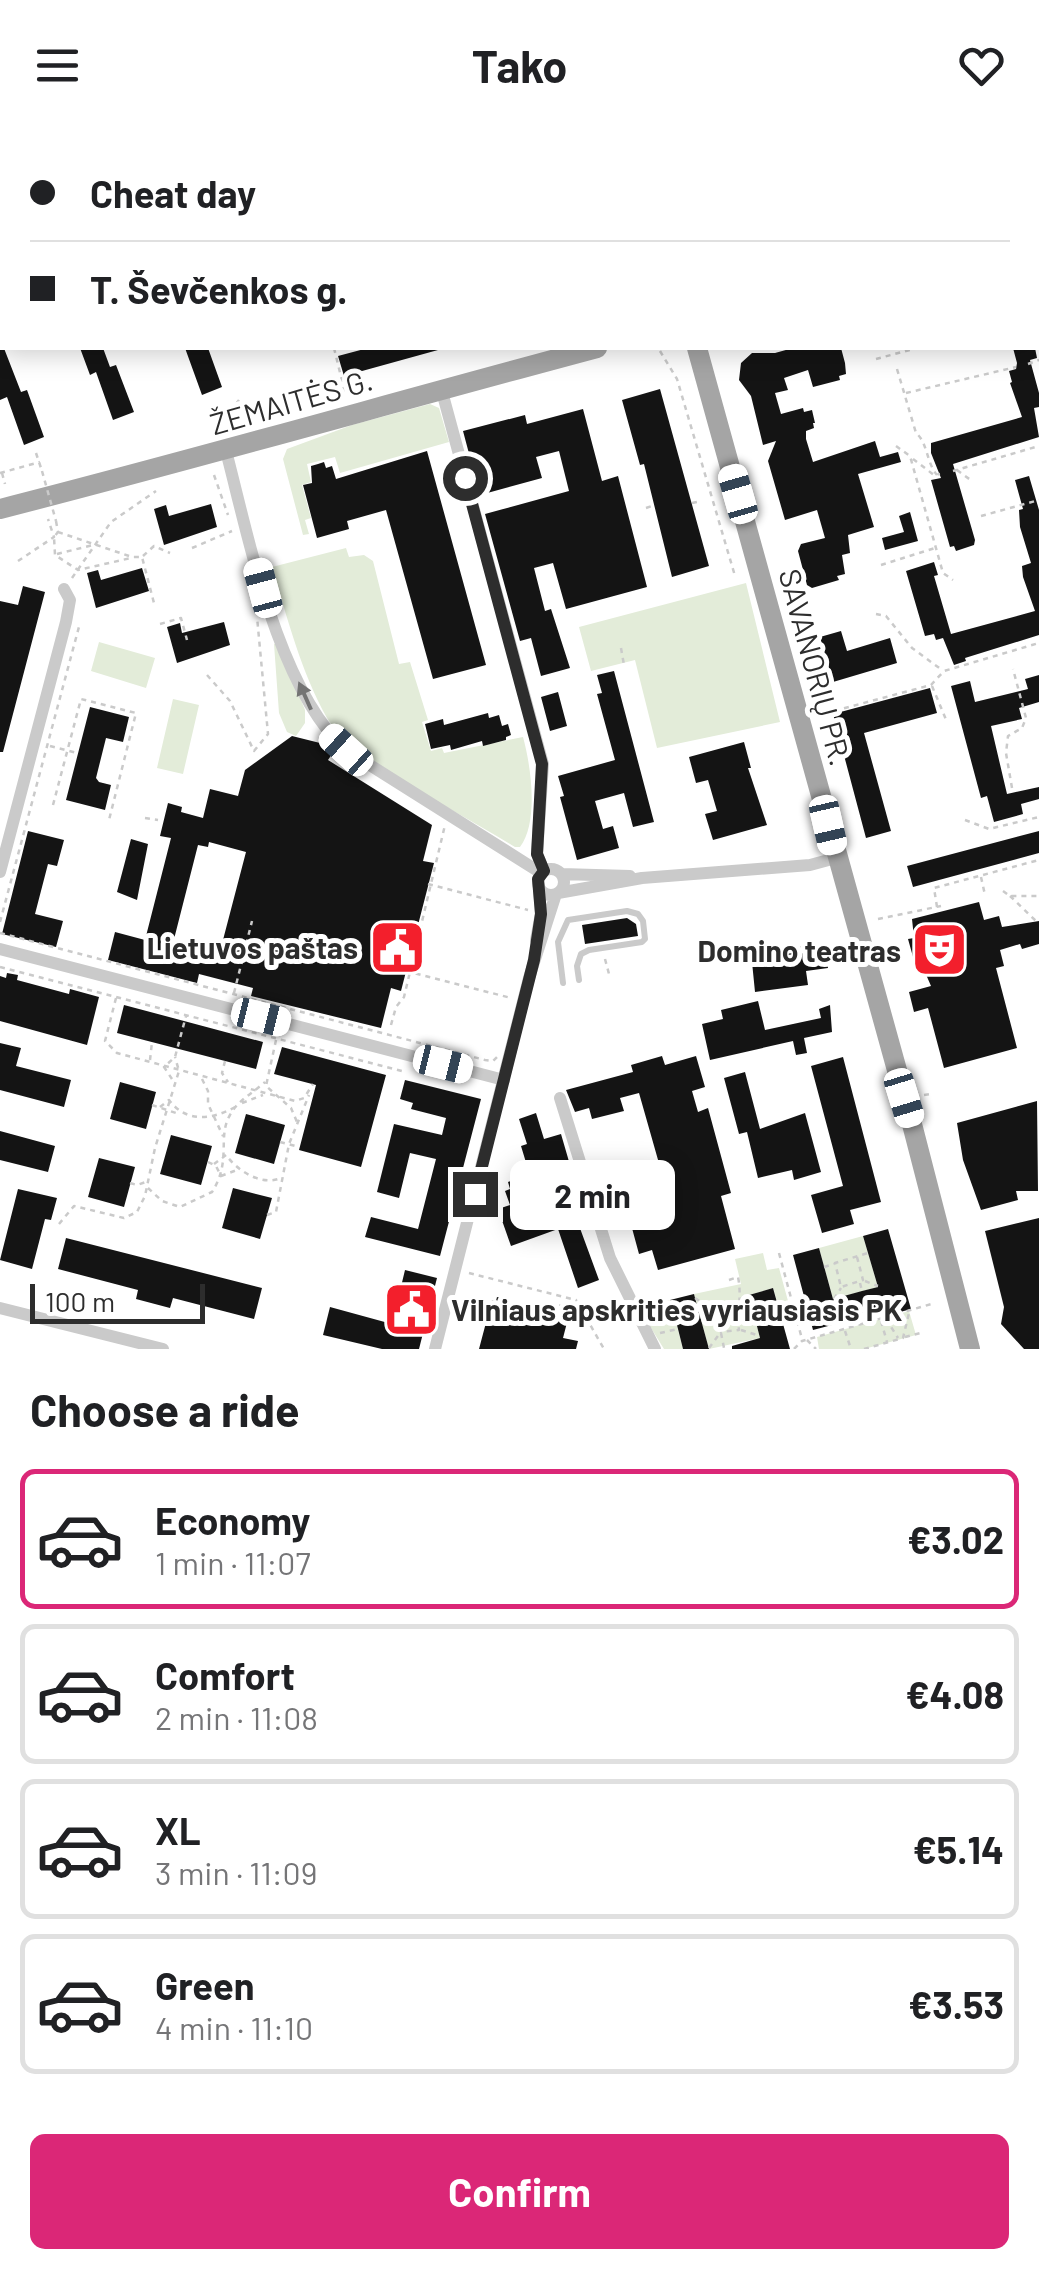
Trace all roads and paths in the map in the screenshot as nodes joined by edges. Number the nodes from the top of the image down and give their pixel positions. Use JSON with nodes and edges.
{"nodes":[{"id":1,"x":334,"y":350,"type":"edge"},
{"id":2,"x":589,"y":350,"type":"edge"},
{"id":3,"x":698,"y":350,"type":"edge"},
{"id":4,"x":910,"y":350,"type":"edge"},
{"id":5,"x":660,"y":352,"type":"dead end"},
{"id":6,"x":876,"y":360,"type":"dead end"},
{"id":7,"x":1039,"y":360,"type":"edge"},
{"id":8,"x":1028,"y":364,"type":"dead end"},
{"id":9,"x":1016,"y":367,"type":"dead end"},
{"id":10,"x":897,"y":369,"type":"dead end"},
{"id":11,"x":441,"y":388,"type":"junction"},
{"id":12,"x":345,"y":393,"type":"dead end"},
{"id":13,"x":904,"y":394,"type":"junction"},
{"id":14,"x":239,"y":400,"type":"dead end"},
{"id":15,"x":218,"y":428,"type":"dead end"},
{"id":16,"x":896,"y":446,"type":"dead end"},
{"id":17,"x":1039,"y":446,"type":"edge"},
{"id":18,"x":226,"y":451,"type":"junction"},
{"id":19,"x":36,"y":453,"type":"dead end"},
{"id":20,"x":910,"y":456,"type":"junction"},
{"id":21,"x":40,"y":462,"type":"junction"},
{"id":22,"x":1,"y":473,"type":"edge"},
{"id":23,"x":214,"y":475,"type":"dead end"},
{"id":24,"x":972,"y":481,"type":"dead end"},
{"id":25,"x":5,"y":484,"type":"dead end"},
{"id":26,"x":156,"y":490,"type":"dead end"},
{"id":27,"x":701,"y":500,"type":"dead end"},
{"id":28,"x":1039,"y":500,"type":"edge"},
{"id":29,"x":692,"y":503,"type":"dead end"},
{"id":30,"x":655,"y":505,"type":"dead end"},
{"id":31,"x":646,"y":508,"type":"dead end"},
{"id":32,"x":0,"y":509,"type":"edge"},
{"id":33,"x":228,"y":514,"type":"dead end"},
{"id":34,"x":981,"y":516,"type":"dead end"},
{"id":35,"x":48,"y":519,"type":"dead end"},
{"id":36,"x":233,"y":531,"type":"dead end"},
{"id":37,"x":58,"y":532,"type":"junction"},
{"id":38,"x":54,"y":537,"type":"junction"},
{"id":39,"x":94,"y":544,"type":"junction"},
{"id":40,"x":192,"y":548,"type":"dead end"},
{"id":41,"x":936,"y":548,"type":"junction"},
{"id":42,"x":170,"y":553,"type":"dead end"},
{"id":43,"x":55,"y":555,"type":"junction"},
{"id":44,"x":132,"y":557,"type":"junction"},
{"id":45,"x":142,"y":557,"type":"junction"},
{"id":46,"x":18,"y":561,"type":"dead end"},
{"id":47,"x":881,"y":566,"type":"dead end"},
{"id":48,"x":78,"y":570,"type":"junction"},
{"id":49,"x":735,"y":576,"type":"dead end"},
{"id":50,"x":953,"y":580,"type":"dead end"},
{"id":51,"x":64,"y":589,"type":"joint"},
{"id":52,"x":256,"y":603,"type":"dead end"},
{"id":53,"x":156,"y":608,"type":"dead end"},
{"id":54,"x":876,"y":614,"type":"dead end"},
{"id":55,"x":80,"y":623,"type":"dead end"},
{"id":56,"x":160,"y":624,"type":"dead end"},
{"id":57,"x":187,"y":640,"type":"dead end"},
{"id":58,"x":1039,"y":643,"type":"edge"},
{"id":59,"x":621,"y":648,"type":"dead end"},
{"id":60,"x":624,"y":665,"type":"dead end"},
{"id":61,"x":1014,"y":669,"type":"dead end"},
{"id":62,"x":944,"y":671,"type":"junction"},
{"id":63,"x":207,"y":675,"type":"dead end"},
{"id":64,"x":931,"y":685,"type":"junction"},
{"id":65,"x":799,"y":720,"type":"junction"},
{"id":66,"x":947,"y":722,"type":"dead end"},
{"id":67,"x":41,"y":744,"type":"junction"},
{"id":68,"x":68,"y":751,"type":"junction"},
{"id":69,"x":77,"y":753,"type":"dead end"},
{"id":70,"x":1012,"y":788,"type":"dead end"},
{"id":71,"x":53,"y":805,"type":"dead end"},
{"id":72,"x":1039,"y":817,"type":"edge"},
{"id":73,"x":144,"y":818,"type":"dead end"},
{"id":74,"x":108,"y":820,"type":"dead end"},
{"id":75,"x":158,"y":820,"type":"dead end"},
{"id":76,"x":966,"y":820,"type":"dead end"},
{"id":77,"x":445,"y":824,"type":"dead end"},
{"id":78,"x":538,"y":834,"type":"junction"},
{"id":79,"x":498,"y":848,"type":"junction"},
{"id":80,"x":836,"y":858,"type":"junction"},
{"id":81,"x":1039,"y":860,"type":"edge"},
{"id":82,"x":0,"y":872,"type":"edge"},
{"id":83,"x":560,"y":873,"type":"junction"},
{"id":84,"x":980,"y":876,"type":"junction"},
{"id":85,"x":642,"y":878,"type":"junction"},
{"id":86,"x":540,"y":879,"type":"junction"},
{"id":87,"x":430,"y":885,"type":"junction"},
{"id":88,"x":1003,"y":891,"type":"dead end"},
{"id":89,"x":557,"y":894,"type":"junction"},
{"id":90,"x":985,"y":895,"type":"dead end"},
{"id":91,"x":1010,"y":896,"type":"junction"},
{"id":92,"x":1039,"y":896,"type":"edge"},
{"id":93,"x":532,"y":911,"type":"dead end"},
{"id":94,"x":878,"y":919,"type":"dead end"},
{"id":95,"x":252,"y":920,"type":"dead end"},
{"id":96,"x":1039,"y":920,"type":"edge"},
{"id":97,"x":0,"y":922,"type":"edge"},
{"id":98,"x":0,"y":933,"type":"edge"},
{"id":99,"x":603,"y":948,"type":"junction"},
{"id":100,"x":0,"y":950,"type":"edge"},
{"id":101,"x":534,"y":960,"type":"junction"},
{"id":102,"x":0,"y":967,"type":"edge"},
{"id":103,"x":408,"y":972,"type":"junction"},
{"id":104,"x":609,"y":974,"type":"dead end"},
{"id":105,"x":580,"y":980,"type":"dead end"},
{"id":106,"x":563,"y":983,"type":"dead end"},
{"id":107,"x":234,"y":994,"type":"junction"},
{"id":108,"x":116,"y":996,"type":"junction"},
{"id":109,"x":513,"y":999,"type":"dead end"},
{"id":110,"x":186,"y":1014,"type":"junction"},
{"id":111,"x":391,"y":1025,"type":"dead end"},
{"id":112,"x":276,"y":1038,"type":"junction"},
{"id":113,"x":152,"y":1042,"type":"dead end"},
{"id":114,"x":149,"y":1055,"type":"junction"},
{"id":115,"x":499,"y":1055,"type":"dead end"},
{"id":116,"x":175,"y":1057,"type":"junction"},
{"id":117,"x":144,"y":1061,"type":"junction"},
{"id":118,"x":225,"y":1061,"type":"dead end"},
{"id":119,"x":151,"y":1063,"type":"junction"},
{"id":120,"x":164,"y":1067,"type":"junction"},
{"id":121,"x":179,"y":1071,"type":"junction"},
{"id":122,"x":402,"y":1071,"type":"dead end"},
{"id":123,"x":222,"y":1073,"type":"junction"},
{"id":124,"x":200,"y":1076,"type":"junction"},
{"id":125,"x":210,"y":1079,"type":"junction"},
{"id":126,"x":504,"y":1080,"type":"junction"},
{"id":127,"x":173,"y":1082,"type":"junction"},
{"id":128,"x":265,"y":1082,"type":"junction"},
{"id":129,"x":313,"y":1084,"type":"dead end"},
{"id":130,"x":231,"y":1086,"type":"junction"},
{"id":131,"x":251,"y":1092,"type":"junction"},
{"id":132,"x":309,"y":1093,"type":"junction"},
{"id":133,"x":930,"y":1094,"type":"dead end"},
{"id":134,"x":264,"y":1095,"type":"junction"},
{"id":135,"x":924,"y":1095,"type":"dead end"},
{"id":136,"x":276,"y":1097,"type":"junction"},
{"id":137,"x":560,"y":1098,"type":"dead end"},
{"id":138,"x":169,"y":1100,"type":"junction"},
{"id":139,"x":152,"y":1106,"type":"dead end"},
{"id":140,"x":237,"y":1106,"type":"junction"},
{"id":141,"x":160,"y":1108,"type":"junction"},
{"id":142,"x":166,"y":1112,"type":"junction"},
{"id":143,"x":183,"y":1114,"type":"junction"},
{"id":144,"x":214,"y":1116,"type":"junction"},
{"id":145,"x":297,"y":1124,"type":"junction"},
{"id":146,"x":225,"y":1142,"type":"junction"},
{"id":147,"x":280,"y":1142,"type":"dead end"},
{"id":148,"x":289,"y":1144,"type":"junction"},
{"id":149,"x":299,"y":1147,"type":"dead end"},
{"id":150,"x":226,"y":1154,"type":"junction"},
{"id":151,"x":208,"y":1162,"type":"dead end"},
{"id":152,"x":214,"y":1164,"type":"junction"},
{"id":153,"x":238,"y":1170,"type":"junction"},
{"id":154,"x":221,"y":1176,"type":"junction"},
{"id":155,"x":281,"y":1177,"type":"junction"},
{"id":156,"x":270,"y":1182,"type":"junction"},
{"id":157,"x":130,"y":1183,"type":"dead end"},
{"id":158,"x":137,"y":1185,"type":"junction"},
{"id":159,"x":147,"y":1186,"type":"junction"},
{"id":160,"x":279,"y":1190,"type":"junction"},
{"id":161,"x":155,"y":1194,"type":"junction"},
{"id":162,"x":145,"y":1196,"type":"junction"},
{"id":163,"x":267,"y":1215,"type":"dead end"},
{"id":164,"x":59,"y":1224,"type":"dead end"},
{"id":165,"x":779,"y":1253,"type":"dead end"},
{"id":166,"x":868,"y":1253,"type":"dead end"},
{"id":167,"x":857,"y":1256,"type":"junction"},
{"id":168,"x":835,"y":1263,"type":"junction"},
{"id":169,"x":824,"y":1266,"type":"dead end"},
{"id":170,"x":469,"y":1273,"type":"dead end"},
{"id":171,"x":730,"y":1280,"type":"dead end"},
{"id":172,"x":861,"y":1281,"type":"junction"},
{"id":173,"x":843,"y":1286,"type":"junction"},
{"id":174,"x":878,"y":1286,"type":"dead end"},
{"id":175,"x":862,"y":1291,"type":"dead end"},
{"id":176,"x":848,"y":1295,"type":"dead end"},
{"id":177,"x":695,"y":1298,"type":"dead end"},
{"id":178,"x":834,"y":1299,"type":"dead end"},
{"id":179,"x":935,"y":1303,"type":"dead end"},
{"id":180,"x":0,"y":1308,"type":"edge"},
{"id":181,"x":737,"y":1310,"type":"junction"},
{"id":182,"x":909,"y":1311,"type":"junction"},
{"id":183,"x":718,"y":1313,"type":"junction"},
{"id":184,"x":700,"y":1316,"type":"dead end"},
{"id":185,"x":755,"y":1318,"type":"dead end"},
{"id":186,"x":883,"y":1319,"type":"junction"},
{"id":187,"x":738,"y":1320,"type":"junction"},
{"id":188,"x":678,"y":1329,"type":"dead end"},
{"id":189,"x":740,"y":1330,"type":"junction"},
{"id":190,"x":845,"y":1330,"type":"junction"},
{"id":191,"x":721,"y":1332,"type":"junction"},
{"id":192,"x":924,"y":1332,"type":"dead end"},
{"id":193,"x":760,"y":1336,"type":"dead end"},
{"id":194,"x":901,"y":1338,"type":"junction"},
{"id":195,"x":804,"y":1340,"type":"junction"},
{"id":196,"x":652,"y":1342,"type":"edge"},
{"id":197,"x":887,"y":1342,"type":"junction"},
{"id":198,"x":708,"y":1348,"type":"edge"},
{"id":199,"x":724,"y":1348,"type":"edge"},
{"id":200,"x":163,"y":1349,"type":"edge"},
{"id":201,"x":435,"y":1349,"type":"edge"},
{"id":202,"x":604,"y":1349,"type":"edge"},
{"id":203,"x":794,"y":1349,"type":"edge"},
{"id":204,"x":816,"y":1349,"type":"edge"},
{"id":205,"x":850,"y":1349,"type":"edge"},
{"id":206,"x":864,"y":1349,"type":"edge"},
{"id":207,"x":970,"y":1349,"type":"edge"}],
"edges":[{"from":1,"to":12,"type":"path"},
{"from":2,"to":11,"type":"main road","name":"ŽEMAITĖS G."},
{"from":3,"to":65,"type":"main road","name":"SAVANORIŲ PR."},
{"from":4,"to":6,"type":"path"},
{"from":5,"to":49,"type":"path"},
{"from":7,"to":8,"type":"path"},
{"from":9,"to":13,"type":"path"},
{"from":10,"to":13,"type":"path"},
{"from":11,"to":18,"type":"main road","name":"ŽEMAITĖS G."},
{"from":11,"to":78,"type":"street"},
{"from":13,"to":20,"type":"path"},
{"from":14,"to":15,"type":"path"},
{"from":16,"to":20,"type":"path"},
{"from":17,"to":24,"type":"path"},
{"from":18,"to":32,"type":"main road","name":"ŽEMAITĖS G."},
{"from":79,"to":18,"type":"street","one_way":true},
{"from":19,"to":21,"type":"path"},
{"from":20,"to":41,"type":"path"},
{"from":21,"to":22,"type":"path"},
{"from":21,"to":37,"type":"path","bridge":true},
{"from":22,"to":25,"type":"path"},
{"from":23,"to":33,"type":"path"},
{"from":26,"to":39,"type":"path"},
{"from":27,"to":29,"type":"path"},
{"from":28,"to":34,"type":"path"},
{"from":30,"to":31,"type":"path"},
{"from":35,"to":38,"type":"path"},
{"from":36,"to":40,"type":"path"},
{"from":37,"to":38,"type":"path"},
{"from":37,"to":39,"type":"path"},
{"from":38,"to":43,"type":"path"},
{"from":38,"to":46,"type":"path"},
{"from":39,"to":43,"type":"path"},
{"from":39,"to":44,"type":"path"},
{"from":39,"to":48,"type":"path"},
{"from":41,"to":47,"type":"path"},
{"from":41,"to":50,"type":"path"},
{"from":42,"to":45,"type":"path"},
{"from":43,"to":48,"type":"path"},
{"from":44,"to":45,"type":"path"},
{"from":44,"to":48,"type":"path"},
{"from":45,"to":53,"type":"path"},
{"from":48,"to":51,"type":"path"},
{"from":51,"to":67,"type":"street"},
{"from":52,"to":63,"type":"path"},
{"from":54,"to":62,"type":"path"},
{"from":55,"to":67,"type":"path"},
{"from":56,"to":57,"type":"path"},
{"from":58,"to":62,"type":"path"},
{"from":59,"to":60,"type":"path"},
{"from":61,"to":70,"type":"path"},
{"from":62,"to":64,"type":"path"},
{"from":64,"to":65,"type":"path"},
{"from":64,"to":66,"type":"path"},
{"from":65,"to":80,"type":"main road","name":"SAVANORIŲ PR."},
{"from":67,"to":68,"type":"path"},
{"from":67,"to":82,"type":"street"},
{"from":67,"to":97,"type":"path"},
{"from":68,"to":69,"type":"path"},
{"from":68,"to":71,"type":"path"},
{"from":68,"to":74,"type":"path"},
{"from":72,"to":76,"type":"path"},
{"from":73,"to":75,"type":"path"},
{"from":77,"to":87,"type":"path"},
{"from":78,"to":79,"type":"street"},
{"from":78,"to":83,"type":"street"},
{"from":78,"to":86,"type":"street"},
{"from":79,"to":86,"type":"street"},
{"from":80,"to":85,"type":"street"},
{"from":80,"to":207,"type":"main road","name":"SAVANORIŲ PR."},
{"from":81,"to":84,"type":"path"},
{"from":83,"to":85,"type":"street"},
{"from":83,"to":86,"type":"street"},
{"from":83,"to":89,"type":"street"},
{"from":84,"to":90,"type":"path"},
{"from":84,"to":94,"type":"path"},
{"from":85,"to":89,"type":"street"},
{"from":86,"to":89,"type":"street"},
{"from":86,"to":101,"type":"street"},
{"from":87,"to":93,"type":"path"},
{"from":87,"to":103,"type":"path"},
{"from":88,"to":91,"type":"path"},
{"from":89,"to":101,"type":"street"},
{"from":91,"to":92,"type":"path"},
{"from":91,"to":96,"type":"path"},
{"from":95,"to":107,"type":"path"},
{"from":98,"to":107,"type":"path"},
{"from":99,"to":104,"type":"path"},
{"from":99,"to":105,"type":"lane"},
{"from":99,"to":106,"type":"lane"},
{"from":100,"to":126,"type":"street"},
{"from":101,"to":126,"type":"street"},
{"from":102,"to":108,"type":"path"},
{"from":103,"to":109,"type":"path"},
{"from":103,"to":111,"type":"path"},
{"from":107,"to":115,"type":"path"},
{"from":108,"to":110,"type":"path"},
{"from":108,"to":117,"type":"path"},
{"from":110,"to":112,"type":"path"},
{"from":110,"to":116,"type":"path"},
{"from":112,"to":122,"type":"path"},
{"from":112,"to":128,"type":"path"},
{"from":113,"to":114,"type":"path"},
{"from":114,"to":117,"type":"path"},
{"from":114,"to":119,"type":"path"},
{"from":116,"to":120,"type":"path"},
{"from":116,"to":121,"type":"path"},
{"from":117,"to":119,"type":"path"},
{"from":118,"to":123,"type":"path"},
{"from":119,"to":120,"type":"path"},
{"from":120,"to":121,"type":"path"},
{"from":120,"to":127,"type":"path"},
{"from":121,"to":124,"type":"path"},
{"from":121,"to":127,"type":"path"},
{"from":123,"to":125,"type":"path"},
{"from":123,"to":130,"type":"path"},
{"from":124,"to":125,"type":"path"},
{"from":124,"to":144,"type":"path"},
{"from":125,"to":130,"type":"path"},
{"from":126,"to":201,"type":"street"},
{"from":127,"to":138,"type":"path"},
{"from":128,"to":131,"type":"path"},
{"from":128,"to":136,"type":"path"},
{"from":129,"to":132,"type":"path"},
{"from":130,"to":131,"type":"path"},
{"from":131,"to":134,"type":"path"},
{"from":131,"to":140,"type":"path"},
{"from":132,"to":136,"type":"path"},
{"from":132,"to":145,"type":"path"},
{"from":133,"to":135,"type":"path"},
{"from":134,"to":136,"type":"path"},
{"from":134,"to":140,"type":"path"},
{"from":136,"to":145,"type":"path"},
{"from":137,"to":196,"type":"street"},
{"from":138,"to":141,"type":"path"},
{"from":138,"to":142,"type":"path"},
{"from":138,"to":143,"type":"path"},
{"from":139,"to":141,"type":"path"},
{"from":140,"to":144,"type":"path"},
{"from":140,"to":146,"type":"path"},
{"from":141,"to":142,"type":"path"},
{"from":142,"to":143,"type":"path"},
{"from":142,"to":159,"type":"path"},
{"from":143,"to":144,"type":"path"},
{"from":144,"to":146,"type":"path"},
{"from":145,"to":148,"type":"path"},
{"from":146,"to":150,"type":"path"},
{"from":147,"to":148,"type":"path"},
{"from":148,"to":149,"type":"path"},
{"from":148,"to":155,"type":"path"},
{"from":150,"to":152,"type":"path"},
{"from":150,"to":153,"type":"path"},
{"from":150,"to":154,"type":"path"},
{"from":151,"to":152,"type":"path"},
{"from":152,"to":154,"type":"path"},
{"from":153,"to":154,"type":"path"},
{"from":153,"to":156,"type":"path"},
{"from":154,"to":161,"type":"path"},
{"from":155,"to":156,"type":"path"},
{"from":155,"to":160,"type":"path"},
{"from":156,"to":160,"type":"path"},
{"from":157,"to":158,"type":"path"},
{"from":158,"to":159,"type":"path"},
{"from":158,"to":159,"type":"path"},
{"from":159,"to":161,"type":"path"},
{"from":159,"to":162,"type":"path"},
{"from":160,"to":163,"type":"path"},
{"from":161,"to":162,"type":"path"},
{"from":162,"to":164,"type":"path"},
{"from":165,"to":195,"type":"path"},
{"from":166,"to":167,"type":"path"},
{"from":167,"to":168,"type":"path"},
{"from":167,"to":172,"type":"path"},
{"from":168,"to":169,"type":"path"},
{"from":168,"to":173,"type":"path"},
{"from":170,"to":202,"type":"path"},
{"from":171,"to":181,"type":"path"},
{"from":172,"to":173,"type":"path"},
{"from":172,"to":174,"type":"path"},
{"from":172,"to":175,"type":"path"},
{"from":173,"to":176,"type":"path"},
{"from":173,"to":178,"type":"path"},
{"from":177,"to":183,"type":"path"},
{"from":179,"to":182,"type":"path"},
{"from":180,"to":200,"type":"street"},
{"from":181,"to":183,"type":"path"},
{"from":181,"to":187,"type":"path"},
{"from":182,"to":186,"type":"path"},
{"from":182,"to":194,"type":"path"},
{"from":183,"to":184,"type":"path"},
{"from":183,"to":191,"type":"path"},
{"from":185,"to":187,"type":"path"},
{"from":186,"to":190,"type":"path"},
{"from":186,"to":194,"type":"path"},
{"from":186,"to":197,"type":"path"},
{"from":187,"to":189,"type":"path"},
{"from":188,"to":196,"type":"path"},
{"from":189,"to":191,"type":"path"},
{"from":189,"to":193,"type":"path"},
{"from":190,"to":195,"type":"path"},
{"from":190,"to":205,"type":"path"},
{"from":191,"to":198,"type":"path"},
{"from":191,"to":199,"type":"path"},
{"from":192,"to":194,"type":"path"},
{"from":194,"to":197,"type":"path"},
{"from":195,"to":203,"type":"path"},
{"from":195,"to":204,"type":"path"},
{"from":197,"to":206,"type":"path"}]}
